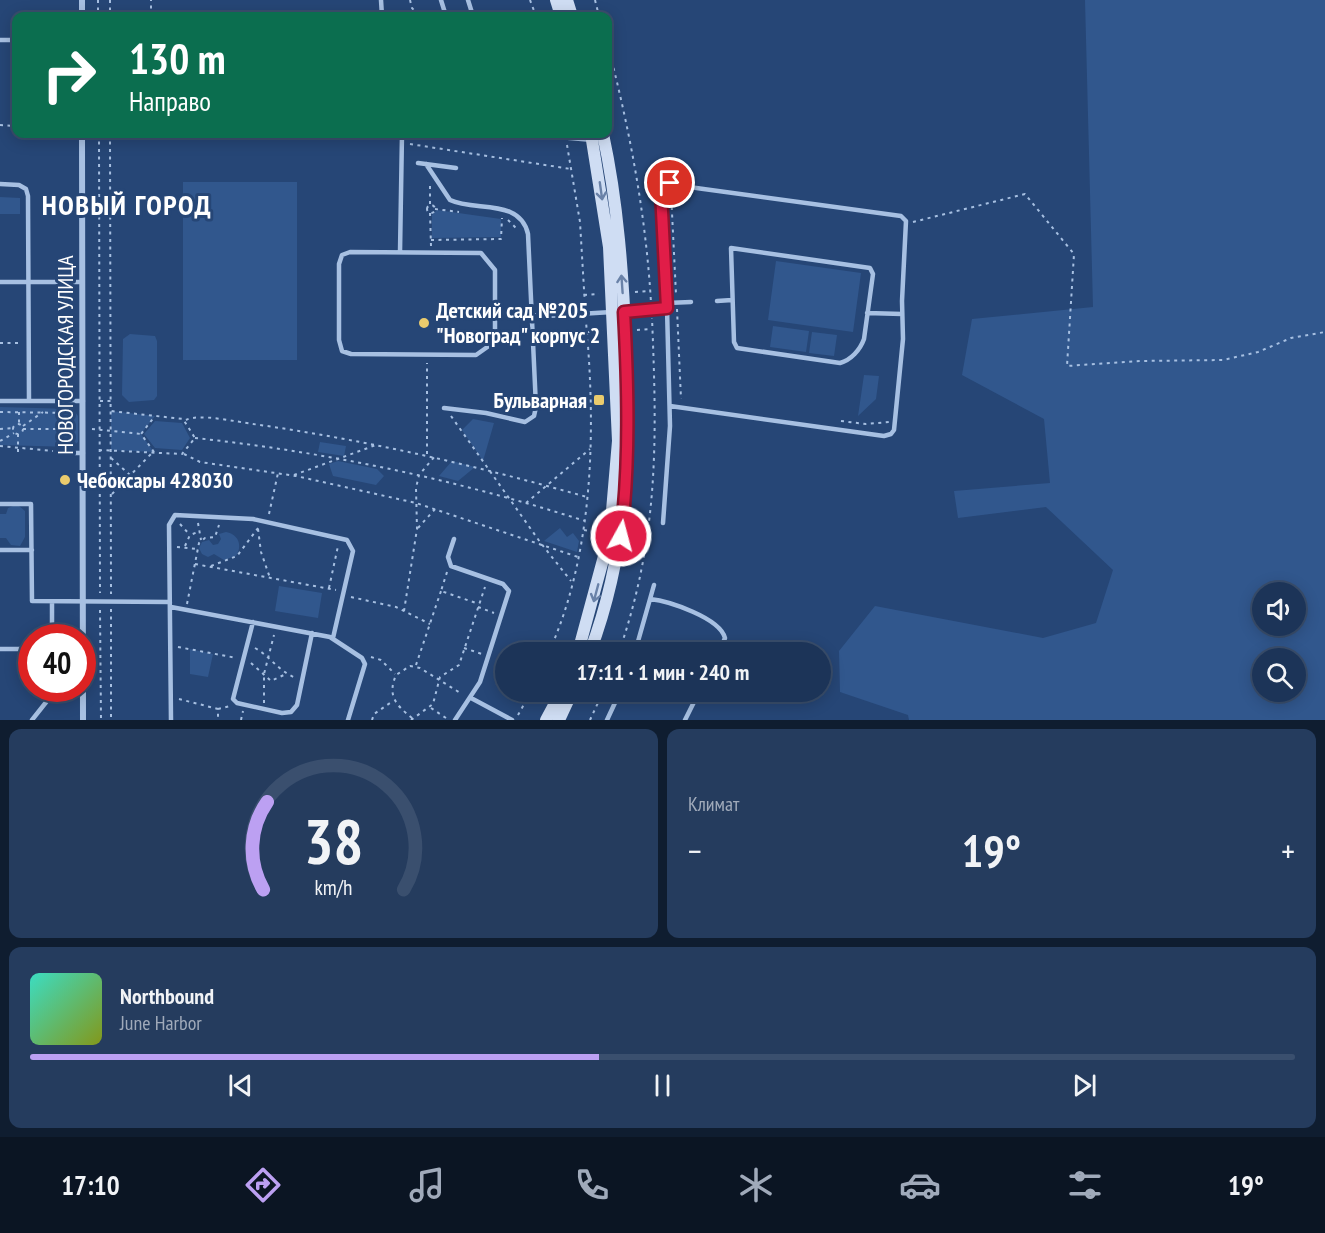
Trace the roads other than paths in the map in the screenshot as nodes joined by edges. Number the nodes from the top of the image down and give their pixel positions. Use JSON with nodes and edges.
{"nodes":[{"id":1,"x":82,"y":138,"type":"edge"},
{"id":2,"x":402,"y":138,"type":"edge"},
{"id":3,"x":598,"y":138,"type":"edge"},
{"id":4,"x":418,"y":163,"type":"dead end"},
{"id":5,"x":426,"y":164,"type":"junction"},
{"id":6,"x":456,"y":168,"type":"dead end"},
{"id":7,"x":0,"y":184,"type":"edge"},
{"id":8,"x":400,"y":252,"type":"junction"},
{"id":9,"x":0,"y":282,"type":"edge"},
{"id":10,"x":29,"y":282,"type":"junction"},
{"id":11,"x":82,"y":282,"type":"junction"},
{"id":12,"x":732,"y":300,"type":"junction"},
{"id":13,"x":717,"y":301,"type":"dead end"},
{"id":14,"x":691,"y":302,"type":"dead end"},
{"id":15,"x":667,"y":305,"type":"junction"},
{"id":16,"x":495,"y":312,"type":"junction"},
{"id":17,"x":619,"y":312,"type":"junction"},
{"id":18,"x":867,"y":313,"type":"junction"},
{"id":19,"x":902,"y":314,"type":"junction"},
{"id":20,"x":533,"y":315,"type":"junction"},
{"id":21,"x":0,"y":401,"type":"edge"},
{"id":22,"x":29,"y":401,"type":"junction"},
{"id":23,"x":83,"y":401,"type":"junction"},
{"id":24,"x":670,"y":406,"type":"junction"},
{"id":25,"x":446,"y":410,"type":"road end"},
{"id":26,"x":62,"y":453,"type":"road end"},
{"id":27,"x":83,"y":453,"type":"junction"},
{"id":28,"x":0,"y":504,"type":"edge"},
{"id":29,"x":663,"y":523,"type":"dead end"},
{"id":30,"x":454,"y":539,"type":"dead end"},
{"id":31,"x":0,"y":550,"type":"edge"},
{"id":32,"x":32,"y":550,"type":"junction"},
{"id":33,"x":654,"y":585,"type":"dead end"},
{"id":34,"x":650,"y":599,"type":"junction"},
{"id":35,"x":52,"y":602,"type":"junction"},
{"id":36,"x":82,"y":602,"type":"junction"},
{"id":37,"x":170,"y":605,"type":"junction"},
{"id":38,"x":254,"y":622,"type":"junction"},
{"id":39,"x":52,"y":624,"type":"edge"},
{"id":40,"x":312,"y":633,"type":"junction"},
{"id":41,"x":333,"y":638,"type":"junction"},
{"id":42,"x":581,"y":642,"type":"edge"},
{"id":43,"x":593,"y":642,"type":"edge"},
{"id":44,"x":638,"y":642,"type":"edge"},
{"id":45,"x":723,"y":642,"type":"edge"},
{"id":46,"x":18,"y":649,"type":"edge"},
{"id":47,"x":0,"y":650,"type":"edge"},
{"id":48,"x":470,"y":699,"type":"junction"},
{"id":49,"x":46,"y":702,"type":"edge"},
{"id":50,"x":556,"y":702,"type":"edge"},
{"id":51,"x":568,"y":702,"type":"edge"},
{"id":52,"x":615,"y":702,"type":"edge"},
{"id":53,"x":694,"y":702,"type":"edge"},
{"id":54,"x":32,"y":720,"type":"edge"},
{"id":55,"x":83,"y":720,"type":"edge"},
{"id":56,"x":171,"y":720,"type":"edge"},
{"id":57,"x":348,"y":720,"type":"edge"},
{"id":58,"x":455,"y":720,"type":"edge"},
{"id":59,"x":512,"y":720,"type":"edge"},
{"id":60,"x":546,"y":720,"type":"edge"},
{"id":61,"x":559,"y":720,"type":"edge"},
{"id":62,"x":607,"y":720,"type":"edge"},
{"id":63,"x":684,"y":720,"type":"edge"}],
"edges":[{"from":1,"to":11,"type":"street","name":"НОВОГОРОДСКАЯ УЛИЦА"},
{"from":2,"to":8,"type":"lane"},
{"from":3,"to":17,"type":"street"},
{"from":4,"to":5,"type":"lane"},
{"from":5,"to":6,"type":"lane"},
{"from":5,"to":20,"type":"lane"},
{"from":7,"to":10,"type":"lane"},
{"from":8,"to":16,"type":"lane"},
{"from":8,"to":16,"type":"lane"},
{"from":9,"to":10,"type":"lane"},
{"from":10,"to":11,"type":"lane"},
{"from":10,"to":22,"type":"lane"},
{"from":11,"to":23,"type":"street","name":"НОВОГОРОДСКАЯ УЛИЦА"},
{"from":12,"to":13,"type":"lane"},
{"from":12,"to":18,"type":"lane"},
{"from":12,"to":18,"type":"lane"},
{"from":14,"to":15,"type":"lane"},
{"from":15,"to":17,"type":"lane"},
{"from":15,"to":19,"type":"lane"},
{"from":15,"to":24,"type":"lane"},
{"from":16,"to":20,"type":"lane"},
{"from":17,"to":20,"type":"lane"},
{"from":17,"to":42,"type":"street","one_way":true},
{"from":17,"to":43,"type":"street"},
{"from":18,"to":19,"type":"lane"},
{"from":19,"to":24,"type":"lane"},
{"from":20,"to":25,"type":"lane"},
{"from":21,"to":22,"type":"lane"},
{"from":22,"to":23,"type":"lane"},
{"from":23,"to":27,"type":"street","name":"НОВОГОРОДСКАЯ УЛИЦА"},
{"from":24,"to":29,"type":"lane"},
{"from":26,"to":27,"type":"lane"},
{"from":27,"to":36,"type":"street","name":"НОВОГОРОДСКАЯ УЛИЦА"},
{"from":28,"to":32,"type":"lane"},
{"from":30,"to":48,"type":"lane"},
{"from":31,"to":32,"type":"lane"},
{"from":32,"to":35,"type":"lane"},
{"from":33,"to":34,"type":"lane"},
{"from":34,"to":44,"type":"lane"},
{"from":34,"to":45,"type":"lane"},
{"from":35,"to":36,"type":"lane"},
{"from":35,"to":39,"type":"lane"},
{"from":36,"to":37,"type":"lane"},
{"from":36,"to":55,"type":"street","name":"НОВОГОРОДСКАЯ УЛИЦА"},
{"from":37,"to":38,"type":"lane"},
{"from":37,"to":41,"type":"lane"},
{"from":37,"to":56,"type":"lane"},
{"from":38,"to":40,"type":"lane"},
{"from":38,"to":40,"type":"lane"},
{"from":40,"to":41,"type":"lane"},
{"from":41,"to":57,"type":"lane"},
{"from":46,"to":47,"type":"lane"},
{"from":48,"to":58,"type":"lane"},
{"from":48,"to":59,"type":"lane"},
{"from":49,"to":54,"type":"lane"},
{"from":50,"to":60,"type":"street"},
{"from":51,"to":61,"type":"street"},
{"from":52,"to":62,"type":"lane"},
{"from":53,"to":63,"type":"lane"}]}
